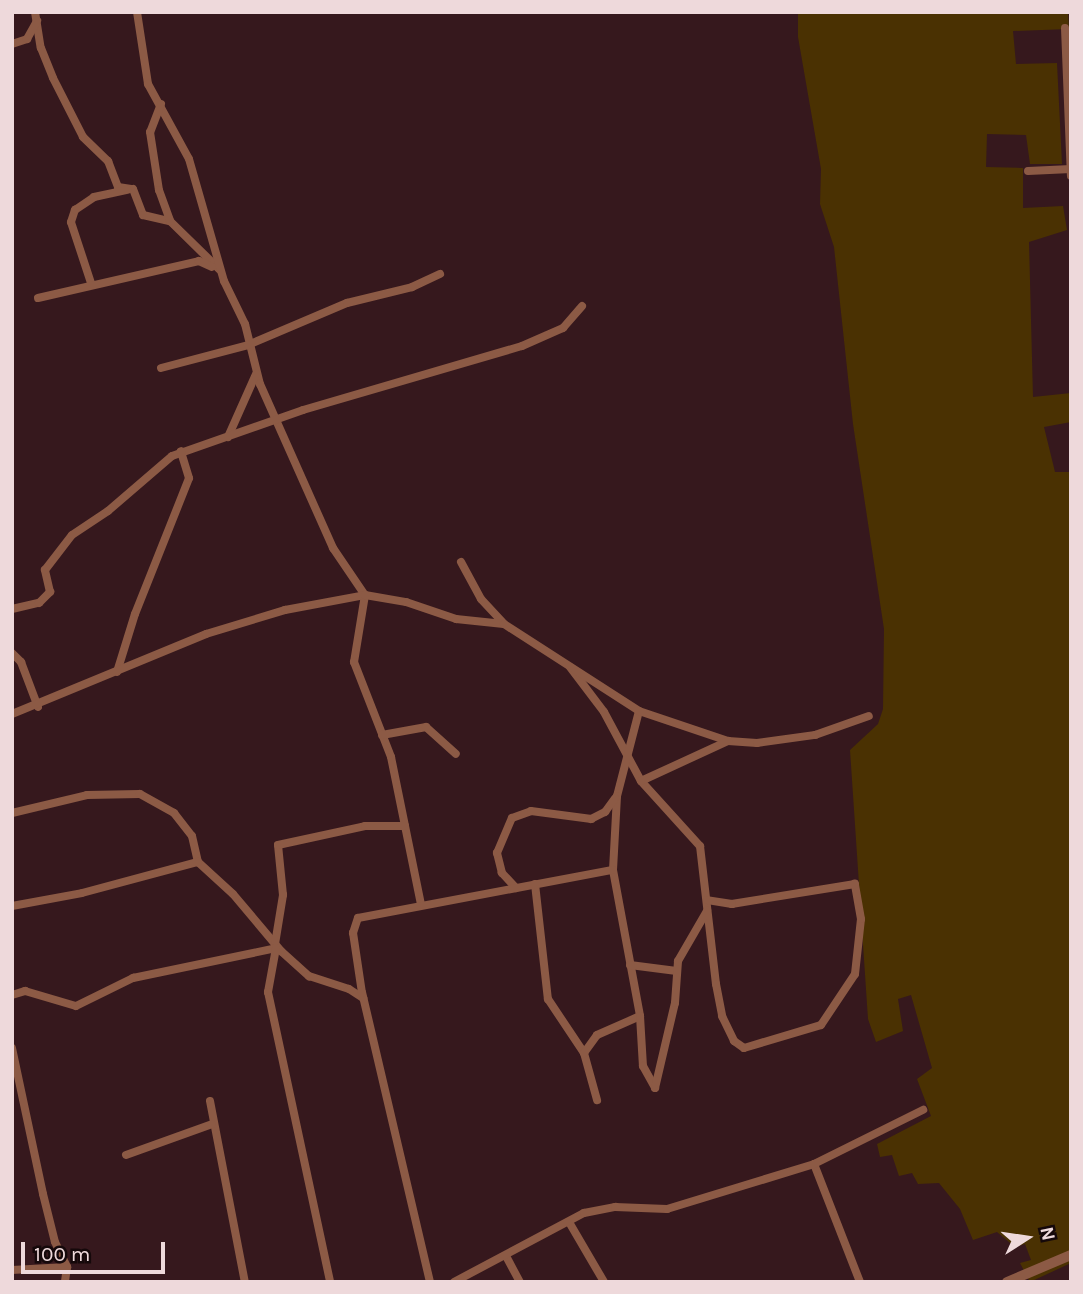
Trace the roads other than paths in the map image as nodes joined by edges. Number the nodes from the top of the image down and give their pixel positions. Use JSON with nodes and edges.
{"nodes":[{"id":1,"x":137,"y":12,"type":"edge"},
{"id":2,"x":36,"y":16,"type":"edge"},
{"id":3,"x":1065,"y":28,"type":"dead end"},
{"id":4,"x":12,"y":44,"type":"edge"},
{"id":5,"x":161,"y":104,"type":"junction"},
{"id":6,"x":1071,"y":169,"type":"edge"},
{"id":7,"x":1028,"y":171,"type":"dead end"},
{"id":8,"x":1071,"y":176,"type":"edge"},
{"id":9,"x":133,"y":189,"type":"junction"},
{"id":10,"x":170,"y":221,"type":"junction"},
{"id":11,"x":221,"y":271,"type":"junction"},
{"id":12,"x":440,"y":274,"type":"dead end"},
{"id":13,"x":91,"y":284,"type":"junction"},
{"id":14,"x":38,"y":298,"type":"dead end"},
{"id":15,"x":582,"y":306,"type":"dead end"},
{"id":16,"x":248,"y":345,"type":"junction"},
{"id":17,"x":162,"y":368,"type":"dead end"},
{"id":18,"x":257,"y":374,"type":"junction"},
{"id":19,"x":276,"y":419,"type":"junction"},
{"id":20,"x":228,"y":437,"type":"junction"},
{"id":21,"x":181,"y":452,"type":"junction"},
{"id":22,"x":461,"y":562,"type":"dead end"},
{"id":23,"x":365,"y":595,"type":"junction"},
{"id":24,"x":12,"y":609,"type":"edge"},
{"id":25,"x":504,"y":624,"type":"junction"},
{"id":26,"x":12,"y":653,"type":"edge"},
{"id":27,"x":567,"y":663,"type":"junction"},
{"id":28,"x":117,"y":672,"type":"junction"},
{"id":29,"x":38,"y":707,"type":"junction"},
{"id":30,"x":639,"y":711,"type":"junction"},
{"id":31,"x":12,"y":714,"type":"edge"},
{"id":32,"x":869,"y":716,"type":"dead end"},
{"id":33,"x":382,"y":735,"type":"junction"},
{"id":34,"x":728,"y":741,"type":"junction"},
{"id":35,"x":456,"y":754,"type":"dead end"},
{"id":36,"x":626,"y":760,"type":"junction"},
{"id":37,"x":641,"y":781,"type":"junction"},
{"id":38,"x":617,"y":796,"type":"junction"},
{"id":39,"x":12,"y":813,"type":"edge"},
{"id":40,"x":405,"y":826,"type":"junction"},
{"id":41,"x":198,"y":862,"type":"junction"},
{"id":42,"x":612,"y":870,"type":"junction"},
{"id":43,"x":535,"y":884,"type":"junction"},
{"id":44,"x":516,"y":888,"type":"junction"},
{"id":45,"x":707,"y":900,"type":"junction"},
{"id":46,"x":421,"y":905,"type":"junction"},
{"id":47,"x":12,"y":906,"type":"edge"},
{"id":48,"x":707,"y":911,"type":"junction"},
{"id":49,"x":275,"y":944,"type":"junction"},
{"id":50,"x":630,"y":965,"type":"junction"},
{"id":51,"x":677,"y":971,"type":"junction"},
{"id":52,"x":12,"y":995,"type":"edge"},
{"id":53,"x":363,"y":998,"type":"junction"},
{"id":54,"x":640,"y":1016,"type":"junction"},
{"id":55,"x":12,"y":1048,"type":"edge"},
{"id":56,"x":584,"y":1052,"type":"junction"},
{"id":57,"x":597,"y":1100,"type":"dead end"},
{"id":58,"x":210,"y":1101,"type":"dead end"},
{"id":59,"x":923,"y":1110,"type":"dead end"},
{"id":60,"x":212,"y":1124,"type":"junction"},
{"id":61,"x":126,"y":1155,"type":"dead end"},
{"id":62,"x":814,"y":1164,"type":"junction"},
{"id":63,"x":569,"y":1222,"type":"junction"},
{"id":64,"x":1071,"y":1255,"type":"edge"},
{"id":65,"x":506,"y":1256,"type":"junction"},
{"id":66,"x":67,"y":1266,"type":"junction"},
{"id":67,"x":12,"y":1270,"type":"edge"},
{"id":68,"x":65,"y":1282,"type":"edge"},
{"id":69,"x":245,"y":1282,"type":"edge"},
{"id":70,"x":330,"y":1282,"type":"edge"},
{"id":71,"x":430,"y":1282,"type":"edge"},
{"id":72,"x":454,"y":1282,"type":"edge"},
{"id":73,"x":520,"y":1282,"type":"edge"},
{"id":74,"x":604,"y":1282,"type":"edge"},
{"id":75,"x":860,"y":1282,"type":"edge"},
{"id":76,"x":1007,"y":1282,"type":"edge"}],
"edges":[{"from":1,"to":5,"type":"street"},
{"from":2,"to":4,"type":"street"},
{"from":2,"to":9,"type":"street"},
{"from":3,"to":6,"type":"street"},
{"from":5,"to":10,"type":"street"},
{"from":5,"to":11,"type":"street"},
{"from":6,"to":7,"type":"street"},
{"from":6,"to":8,"type":"street"},
{"from":9,"to":10,"type":"street"},
{"from":9,"to":13,"type":"street"},
{"from":10,"to":11,"type":"street"},
{"from":11,"to":13,"type":"street"},
{"from":11,"to":16,"type":"street"},
{"from":12,"to":16,"type":"street"},
{"from":13,"to":14,"type":"street"},
{"from":15,"to":19,"type":"street"},
{"from":16,"to":17,"type":"street"},
{"from":16,"to":18,"type":"street"},
{"from":18,"to":19,"type":"street"},
{"from":18,"to":20,"type":"street"},
{"from":19,"to":20,"type":"street"},
{"from":19,"to":23,"type":"street"},
{"from":20,"to":21,"type":"street"},
{"from":21,"to":24,"type":"street"},
{"from":21,"to":28,"type":"street"},
{"from":22,"to":25,"type":"street"},
{"from":23,"to":25,"type":"street"},
{"from":23,"to":28,"type":"street"},
{"from":23,"to":33,"type":"street"},
{"from":25,"to":27,"type":"street"},
{"from":26,"to":29,"type":"street"},
{"from":27,"to":30,"type":"street"},
{"from":27,"to":36,"type":"street"},
{"from":28,"to":29,"type":"street"},
{"from":29,"to":31,"type":"street"},
{"from":30,"to":34,"type":"street"},
{"from":30,"to":36,"type":"street"},
{"from":32,"to":34,"type":"street"},
{"from":33,"to":35,"type":"street"},
{"from":33,"to":40,"type":"street"},
{"from":34,"to":37,"type":"street"},
{"from":36,"to":37,"type":"street"},
{"from":36,"to":38,"type":"street"},
{"from":37,"to":45,"type":"street"},
{"from":38,"to":42,"type":"street"},
{"from":38,"to":44,"type":"street"},
{"from":39,"to":41,"type":"street"},
{"from":40,"to":46,"type":"street"},
{"from":40,"to":49,"type":"street"},
{"from":41,"to":47,"type":"street"},
{"from":41,"to":49,"type":"street"},
{"from":42,"to":43,"type":"street"},
{"from":42,"to":50,"type":"street"},
{"from":43,"to":44,"type":"street"},
{"from":43,"to":56,"type":"street"},
{"from":44,"to":46,"type":"street"},
{"from":45,"to":48,"type":"street"},
{"from":45,"to":48,"type":"street"},
{"from":46,"to":53,"type":"street"},
{"from":48,"to":51,"type":"street"},
{"from":49,"to":53,"type":"street"},
{"from":50,"to":51,"type":"street"},
{"from":50,"to":54,"type":"street"},
{"from":51,"to":54,"type":"street"},
{"from":52,"to":70,"type":"street"},
{"from":53,"to":71,"type":"street"},
{"from":54,"to":56,"type":"street"},
{"from":55,"to":66,"type":"street"},
{"from":56,"to":57,"type":"street"},
{"from":58,"to":60,"type":"street"},
{"from":59,"to":62,"type":"street"},
{"from":60,"to":61,"type":"street"},
{"from":60,"to":69,"type":"street"},
{"from":62,"to":63,"type":"street"},
{"from":62,"to":75,"type":"street"},
{"from":63,"to":65,"type":"street"},
{"from":63,"to":74,"type":"street"},
{"from":64,"to":76,"type":"street"},
{"from":65,"to":72,"type":"street"},
{"from":65,"to":73,"type":"street"},
{"from":66,"to":67,"type":"street"},
{"from":66,"to":68,"type":"street"}]}
